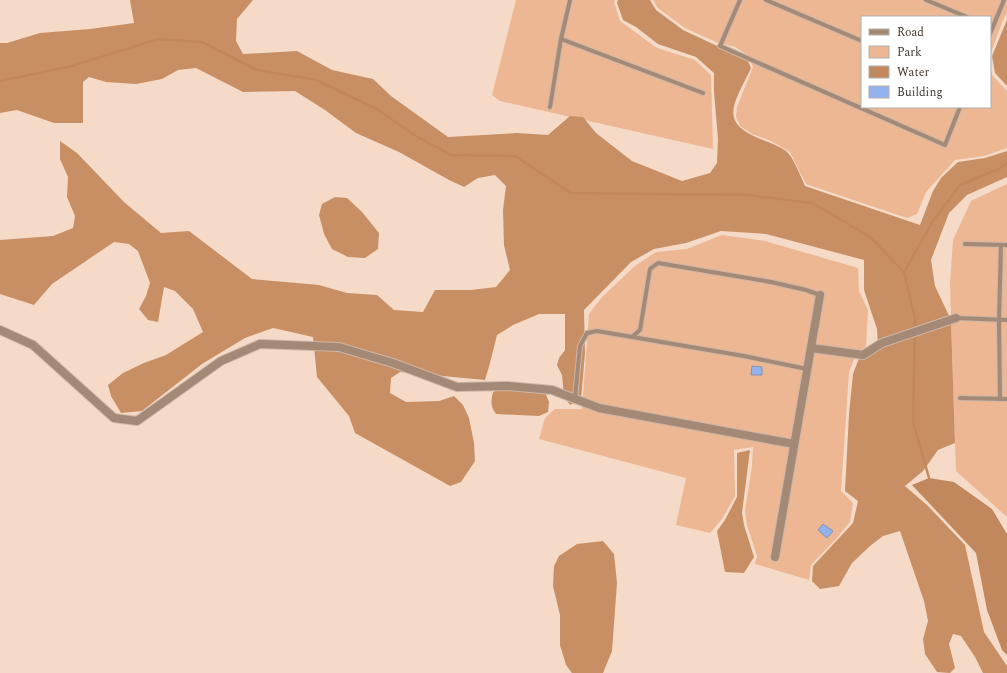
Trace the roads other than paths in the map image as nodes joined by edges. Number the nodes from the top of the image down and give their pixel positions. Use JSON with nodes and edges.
{"nodes":[{"id":1,"x":570,"y":0,"type":"edge"},
{"id":2,"x":740,"y":0,"type":"edge"},
{"id":3,"x":766,"y":0,"type":"edge"},
{"id":4,"x":926,"y":0,"type":"edge"},
{"id":5,"x":1004,"y":0,"type":"edge"},
{"id":6,"x":965,"y":16,"type":"edge"},
{"id":7,"x":991,"y":27,"type":"edge"},
{"id":8,"x":561,"y":39,"type":"junction"},
{"id":9,"x":861,"y":41,"type":"edge"},
{"id":10,"x":703,"y":93,"type":"dead end"},
{"id":11,"x":550,"y":107,"type":"dead end"},
{"id":12,"x":960,"y":108,"type":"edge"},
{"id":13,"x":965,"y":244,"type":"dead end"},
{"id":14,"x":1001,"y":245,"type":"junction"},
{"id":15,"x":1007,"y":245,"type":"edge"},
{"id":16,"x":820,"y":295,"type":"joint"},
{"id":17,"x":956,"y":318,"type":"joint"},
{"id":18,"x":999,"y":320,"type":"junction"},
{"id":19,"x":1007,"y":320,"type":"edge"},
{"id":20,"x":0,"y":330,"type":"edge"},
{"id":21,"x":632,"y":337,"type":"junction"},
{"id":22,"x":811,"y":348,"type":"junction"},
{"id":23,"x":808,"y":369,"type":"junction"},
{"id":24,"x":575,"y":398,"type":"junction"},
{"id":25,"x":960,"y":398,"type":"dead end"},
{"id":26,"x":1000,"y":399,"type":"junction"},
{"id":27,"x":1007,"y":399,"type":"edge"},
{"id":28,"x":794,"y":444,"type":"junction"},
{"id":29,"x":775,"y":558,"type":"dead end"}],
"edges":[{"from":1,"to":8,"type":"lane"},
{"from":2,"to":12,"type":"lane"},
{"from":3,"to":9,"type":"lane"},
{"from":4,"to":6,"type":"lane"},
{"from":5,"to":7,"type":"lane"},
{"from":8,"to":10,"type":"lane"},
{"from":8,"to":11,"type":"lane"},
{"from":13,"to":14,"type":"lane"},
{"from":14,"to":15,"type":"lane"},
{"from":14,"to":18,"type":"lane"},
{"from":16,"to":21,"type":"lane"},
{"from":16,"to":22,"type":"street"},
{"from":17,"to":18,"type":"lane"},
{"from":17,"to":22,"type":"street"},
{"from":18,"to":19,"type":"lane"},
{"from":18,"to":26,"type":"lane"},
{"from":20,"to":24,"type":"street"},
{"from":21,"to":23,"type":"lane"},
{"from":21,"to":24,"type":"lane"},
{"from":22,"to":23,"type":"street"},
{"from":23,"to":28,"type":"street"},
{"from":24,"to":28,"type":"street"},
{"from":25,"to":26,"type":"lane"},
{"from":26,"to":27,"type":"lane"},
{"from":28,"to":29,"type":"street"}]}
